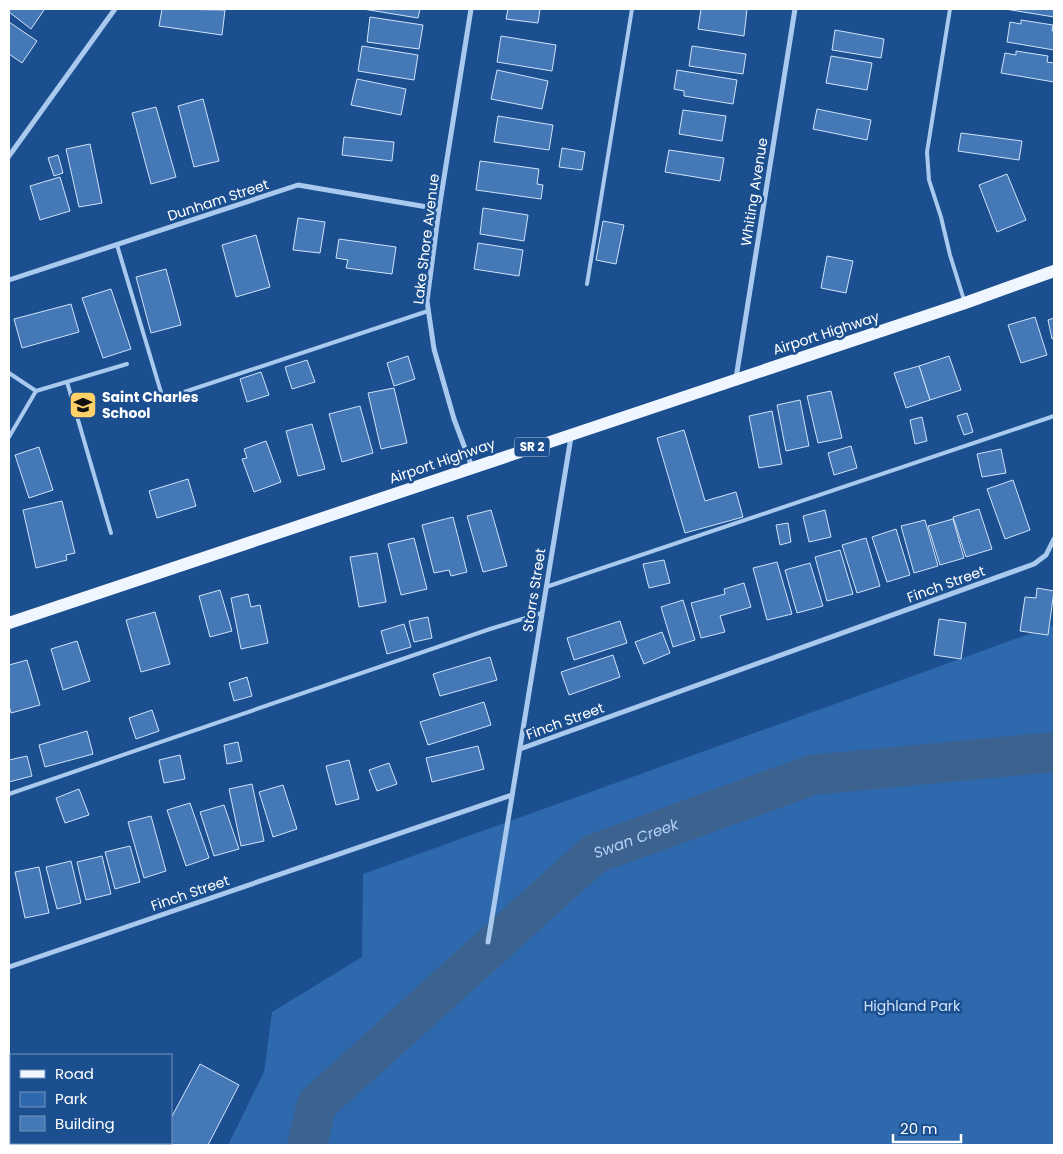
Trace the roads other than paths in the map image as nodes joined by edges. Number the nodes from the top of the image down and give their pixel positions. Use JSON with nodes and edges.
{"nodes":[{"id":1,"x":115,"y":9,"type":"edge"},
{"id":2,"x":471,"y":9,"type":"edge"},
{"id":3,"x":632,"y":9,"type":"edge"},
{"id":4,"x":795,"y":9,"type":"edge"},
{"id":5,"x":950,"y":9,"type":"edge"},
{"id":6,"x":9,"y":156,"type":"edge"},
{"id":7,"x":439,"y":209,"type":"junction"},
{"id":8,"x":117,"y":245,"type":"junction"},
{"id":9,"x":1054,"y":270,"type":"edge"},
{"id":10,"x":9,"y":280,"type":"edge"},
{"id":11,"x":587,"y":284,"type":"dead end"},
{"id":12,"x":965,"y":302,"type":"junction"},
{"id":13,"x":428,"y":311,"type":"junction"},
{"id":14,"x":127,"y":364,"type":"dead end"},
{"id":15,"x":9,"y":373,"type":"edge"},
{"id":16,"x":736,"y":378,"type":"junction"},
{"id":17,"x":68,"y":382,"type":"junction"},
{"id":18,"x":36,"y":391,"type":"junction"},
{"id":19,"x":1054,"y":416,"type":"edge"},
{"id":20,"x":572,"y":434,"type":"junction"},
{"id":21,"x":9,"y":437,"type":"edge"},
{"id":22,"x":472,"y":467,"type":"junction"},
{"id":23,"x":111,"y":533,"type":"dead end"},
{"id":24,"x":1054,"y":539,"type":"edge"},
{"id":25,"x":546,"y":587,"type":"junction"},
{"id":26,"x":542,"y":613,"type":"junction"},
{"id":27,"x":9,"y":623,"type":"edge"},
{"id":28,"x":520,"y":749,"type":"junction"},
{"id":29,"x":9,"y":794,"type":"edge"},
{"id":30,"x":512,"y":794,"type":"junction"},
{"id":31,"x":488,"y":942,"type":"dead end"},
{"id":32,"x":9,"y":967,"type":"edge"}],
"edges":[{"from":1,"to":6,"type":"street"},
{"from":2,"to":7,"type":"street","name":"Lake Shore Avenue"},
{"from":3,"to":11,"type":"lane"},
{"from":4,"to":16,"type":"street","name":"Whiting Avenue"},
{"from":5,"to":12,"type":"lane"},
{"from":7,"to":8,"type":"street","name":"Dunham Street"},
{"from":7,"to":13,"type":"street","name":"Lake Shore Avenue"},
{"from":8,"to":10,"type":"street","name":"Dunham Street"},
{"from":8,"to":13,"type":"lane"},
{"from":9,"to":12,"type":"main road","name":"Airport Highway","number":"SR 2"},
{"from":12,"to":16,"type":"main road","name":"Airport Highway","number":"SR 2"},
{"from":13,"to":22,"type":"street","name":"Lake Shore Avenue"},
{"from":14,"to":17,"type":"lane"},
{"from":15,"to":18,"type":"lane"},
{"from":16,"to":20,"type":"main road","name":"Airport Highway","number":"SR 2"},
{"from":17,"to":18,"type":"lane"},
{"from":17,"to":23,"type":"lane"},
{"from":18,"to":21,"type":"lane"},
{"from":19,"to":25,"type":"lane"},
{"from":20,"to":22,"type":"main road","name":"Airport Highway","number":"SR 2"},
{"from":20,"to":25,"type":"street","name":"Storrs Street"},
{"from":22,"to":27,"type":"main road","name":"Airport Highway","number":"SR 2"},
{"from":24,"to":28,"type":"street","name":"Finch Street"},
{"from":25,"to":26,"type":"street","name":"Storrs Street"},
{"from":26,"to":28,"type":"street","name":"Storrs Street"},
{"from":26,"to":29,"type":"lane"},
{"from":28,"to":30,"type":"street","name":"Finch Street"},
{"from":30,"to":31,"type":"street"},
{"from":30,"to":32,"type":"street","name":"Finch Street"}]}
